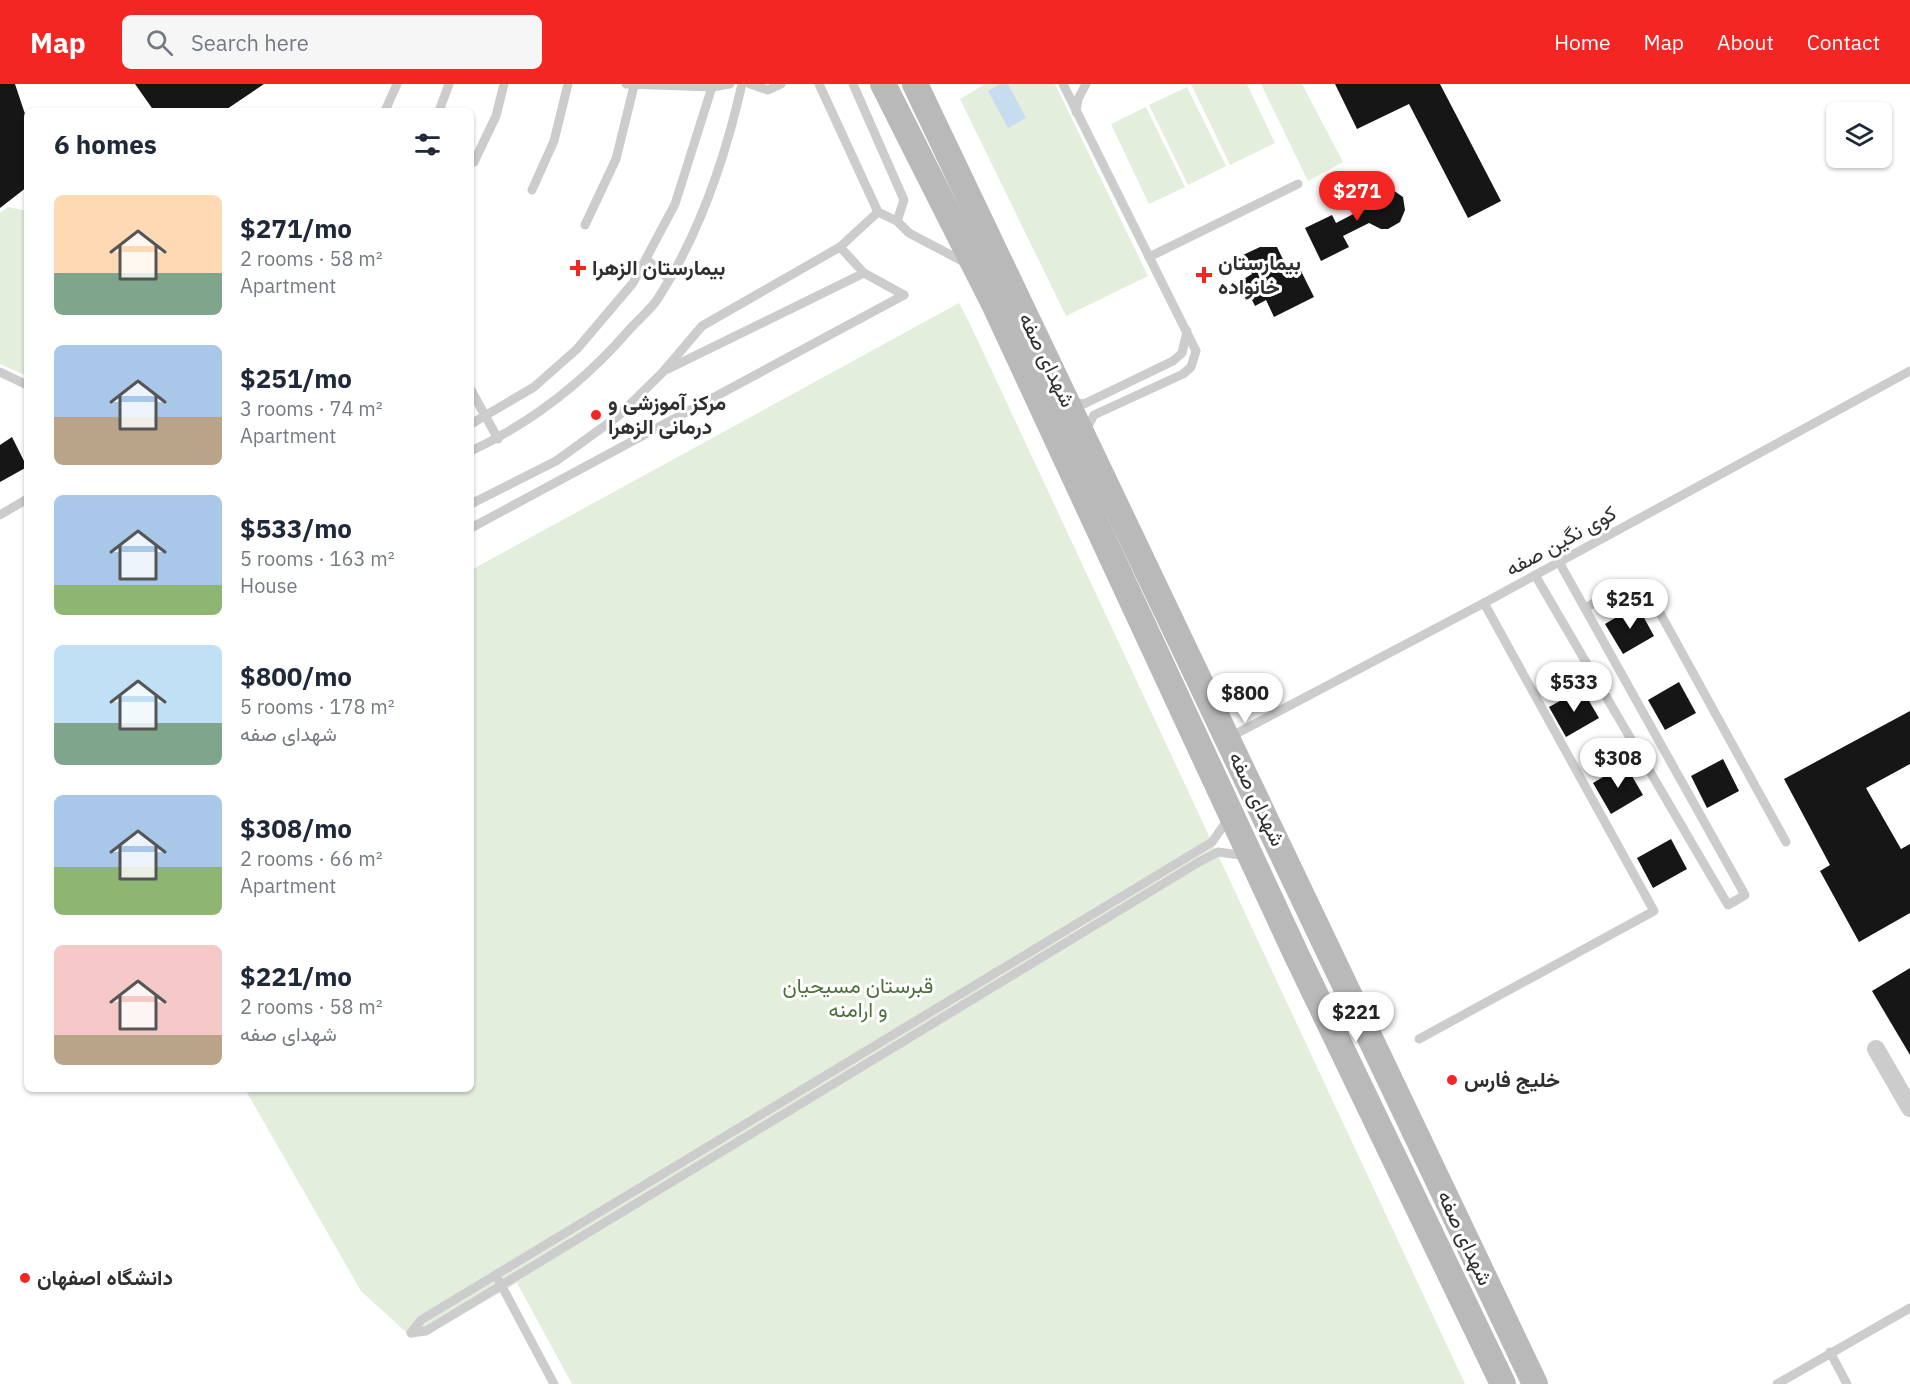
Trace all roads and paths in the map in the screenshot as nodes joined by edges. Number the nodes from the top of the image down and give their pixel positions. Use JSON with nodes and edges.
{"nodes":[{"id":1,"x":397,"y":84,"type":"edge"},
{"id":2,"x":449,"y":84,"type":"edge"},
{"id":3,"x":504,"y":84,"type":"edge"},
{"id":4,"x":568,"y":84,"type":"edge"},
{"id":5,"x":730,"y":84,"type":"edge"},
{"id":6,"x":742,"y":84,"type":"edge"},
{"id":7,"x":750,"y":84,"type":"edge"},
{"id":8,"x":781,"y":84,"type":"edge"},
{"id":9,"x":819,"y":84,"type":"edge"},
{"id":10,"x":853,"y":84,"type":"edge"},
{"id":11,"x":883,"y":84,"type":"edge"},
{"id":12,"x":915,"y":84,"type":"edge"},
{"id":13,"x":1063,"y":84,"type":"edge"},
{"id":14,"x":1086,"y":84,"type":"edge"},
{"id":15,"x":630,"y":85,"type":"edge"},
{"id":16,"x":656,"y":85,"type":"edge"},
{"id":17,"x":712,"y":86,"type":"edge"},
{"id":18,"x":387,"y":108,"type":"edge"},
{"id":19,"x":440,"y":108,"type":"edge"},
{"id":20,"x":1077,"y":112,"type":"junction"},
{"id":21,"x":474,"y":162,"type":"dead end"},
{"id":22,"x":1298,"y":184,"type":"dead end"},
{"id":23,"x":531,"y":190,"type":"dead end"},
{"id":24,"x":878,"y":212,"type":"junction"},
{"id":25,"x":897,"y":220,"type":"junction"},
{"id":26,"x":585,"y":225,"type":"dead end"},
{"id":27,"x":840,"y":247,"type":"junction"},
{"id":28,"x":1149,"y":257,"type":"junction"},
{"id":29,"x":646,"y":259,"type":"junction"},
{"id":30,"x":976,"y":268,"type":"junction"},
{"id":31,"x":864,"y":273,"type":"junction"},
{"id":32,"x":668,"y":279,"type":"junction"},
{"id":33,"x":1187,"y":331,"type":"junction"},
{"id":34,"x":663,"y":371,"type":"junction"},
{"id":35,"x":1910,"y":371,"type":"edge"},
{"id":36,"x":0,"y":372,"type":"edge"},
{"id":37,"x":24,"y":384,"type":"edge"},
{"id":38,"x":474,"y":396,"type":"edge"},
{"id":39,"x":1066,"y":399,"type":"junction"},
{"id":40,"x":485,"y":416,"type":"junction"},
{"id":41,"x":474,"y":422,"type":"edge"},
{"id":42,"x":1084,"y":438,"type":"junction"},
{"id":43,"x":498,"y":439,"type":"junction"},
{"id":44,"x":474,"y":450,"type":"edge"},
{"id":45,"x":24,"y":501,"type":"edge"},
{"id":46,"x":474,"y":502,"type":"edge"},
{"id":47,"x":0,"y":515,"type":"edge"},
{"id":48,"x":474,"y":526,"type":"edge"},
{"id":49,"x":1559,"y":562,"type":"junction"},
{"id":50,"x":1535,"y":575,"type":"junction"},
{"id":51,"x":1484,"y":603,"type":"junction"},
{"id":52,"x":1585,"y":608,"type":"junction"},
{"id":53,"x":1228,"y":738,"type":"junction"},
{"id":54,"x":1231,"y":813,"type":"junction"},
{"id":55,"x":1786,"y":842,"type":"dead end"},
{"id":56,"x":1251,"y":857,"type":"junction"},
{"id":57,"x":1419,"y":1039,"type":"dead end"},
{"id":58,"x":1876,"y":1048,"type":"dead end"},
{"id":59,"x":1379,"y":1055,"type":"junction"},
{"id":60,"x":1352,"y":1069,"type":"junction"},
{"id":61,"x":1910,"y":1108,"type":"edge"},
{"id":62,"x":498,"y":1279,"type":"junction"},
{"id":63,"x":1910,"y":1308,"type":"edge"},
{"id":64,"x":1830,"y":1352,"type":"junction"},
{"id":65,"x":554,"y":1384,"type":"edge"},
{"id":66,"x":1503,"y":1384,"type":"edge"},
{"id":67,"x":1535,"y":1384,"type":"edge"},
{"id":68,"x":1777,"y":1384,"type":"edge"},
{"id":69,"x":1847,"y":1384,"type":"edge"}],
"edges":[{"from":1,"to":18,"type":"lane"},
{"from":2,"to":19,"type":"lane"},
{"from":3,"to":21,"type":"lane"},
{"from":4,"to":23,"type":"lane"},
{"from":5,"to":17,"type":"lane"},
{"from":6,"to":32,"type":"lane"},
{"from":7,"to":8,"type":"lane"},
{"from":9,"to":24,"type":"lane"},
{"from":10,"to":25,"type":"lane"},
{"from":11,"to":30,"type":"main road","name":"شهدای صفه"},
{"from":12,"to":39,"type":"main road","name":"شهدای صفه"},
{"from":13,"to":20,"type":"lane"},
{"from":14,"to":20,"type":"lane"},
{"from":15,"to":16,"type":"lane"},
{"from":15,"to":26,"type":"lane"},
{"from":16,"to":17,"type":"lane"},
{"from":17,"to":29,"type":"lane"},
{"from":20,"to":28,"type":"lane"},
{"from":22,"to":28,"type":"lane"},
{"from":24,"to":25,"type":"lane"},
{"from":24,"to":27,"type":"lane"},
{"from":25,"to":30,"type":"lane"},
{"from":27,"to":31,"type":"lane"},
{"from":27,"to":34,"type":"lane"},
{"from":28,"to":33,"type":"lane"},
{"from":29,"to":32,"type":"lane"},
{"from":29,"to":40,"type":"lane"},
{"from":30,"to":54,"type":"main road","name":"شهدای صفه"},
{"from":31,"to":34,"type":"lane"},
{"from":31,"to":48,"type":"lane"},
{"from":32,"to":43,"type":"lane"},
{"from":33,"to":39,"type":"lane"},
{"from":33,"to":42,"type":"lane"},
{"from":34,"to":46,"type":"lane"},
{"from":35,"to":49,"type":"lane","name":"کوی نگین صفه"},
{"from":36,"to":37,"type":"lane"},
{"from":38,"to":40,"type":"lane"},
{"from":39,"to":42,"type":"main road","name":"شهدای صفه"},
{"from":40,"to":41,"type":"lane"},
{"from":40,"to":43,"type":"lane"},
{"from":42,"to":53,"type":"main road","name":"شهدای صفه"},
{"from":43,"to":44,"type":"lane"},
{"from":45,"to":47,"type":"lane"},
{"from":49,"to":50,"type":"lane","name":"کوی نگین صفه"},
{"from":49,"to":52,"type":"lane"},
{"from":50,"to":51,"type":"lane","name":"کوی نگین صفه"},
{"from":50,"to":52,"type":"lane"},
{"from":51,"to":53,"type":"lane","name":"کوی نگین صفه"},
{"from":51,"to":57,"type":"lane"},
{"from":52,"to":55,"type":"lane"},
{"from":53,"to":59,"type":"main road","name":"شهدای صفه"},
{"from":54,"to":56,"type":"main road","name":"شهدای صفه"},
{"from":54,"to":62,"type":"lane"},
{"from":56,"to":60,"type":"main road","name":"شهدای صفه"},
{"from":56,"to":62,"type":"lane"},
{"from":58,"to":61,"type":"street"},
{"from":59,"to":60,"type":"main road"},
{"from":59,"to":67,"type":"main road","name":"شهدای صفه"},
{"from":60,"to":66,"type":"main road","name":"شهدای صفه"},
{"from":62,"to":62,"type":"lane"},
{"from":62,"to":65,"type":"lane"},
{"from":63,"to":64,"type":"lane"},
{"from":64,"to":68,"type":"lane"},
{"from":64,"to":69,"type":"lane"}]}
